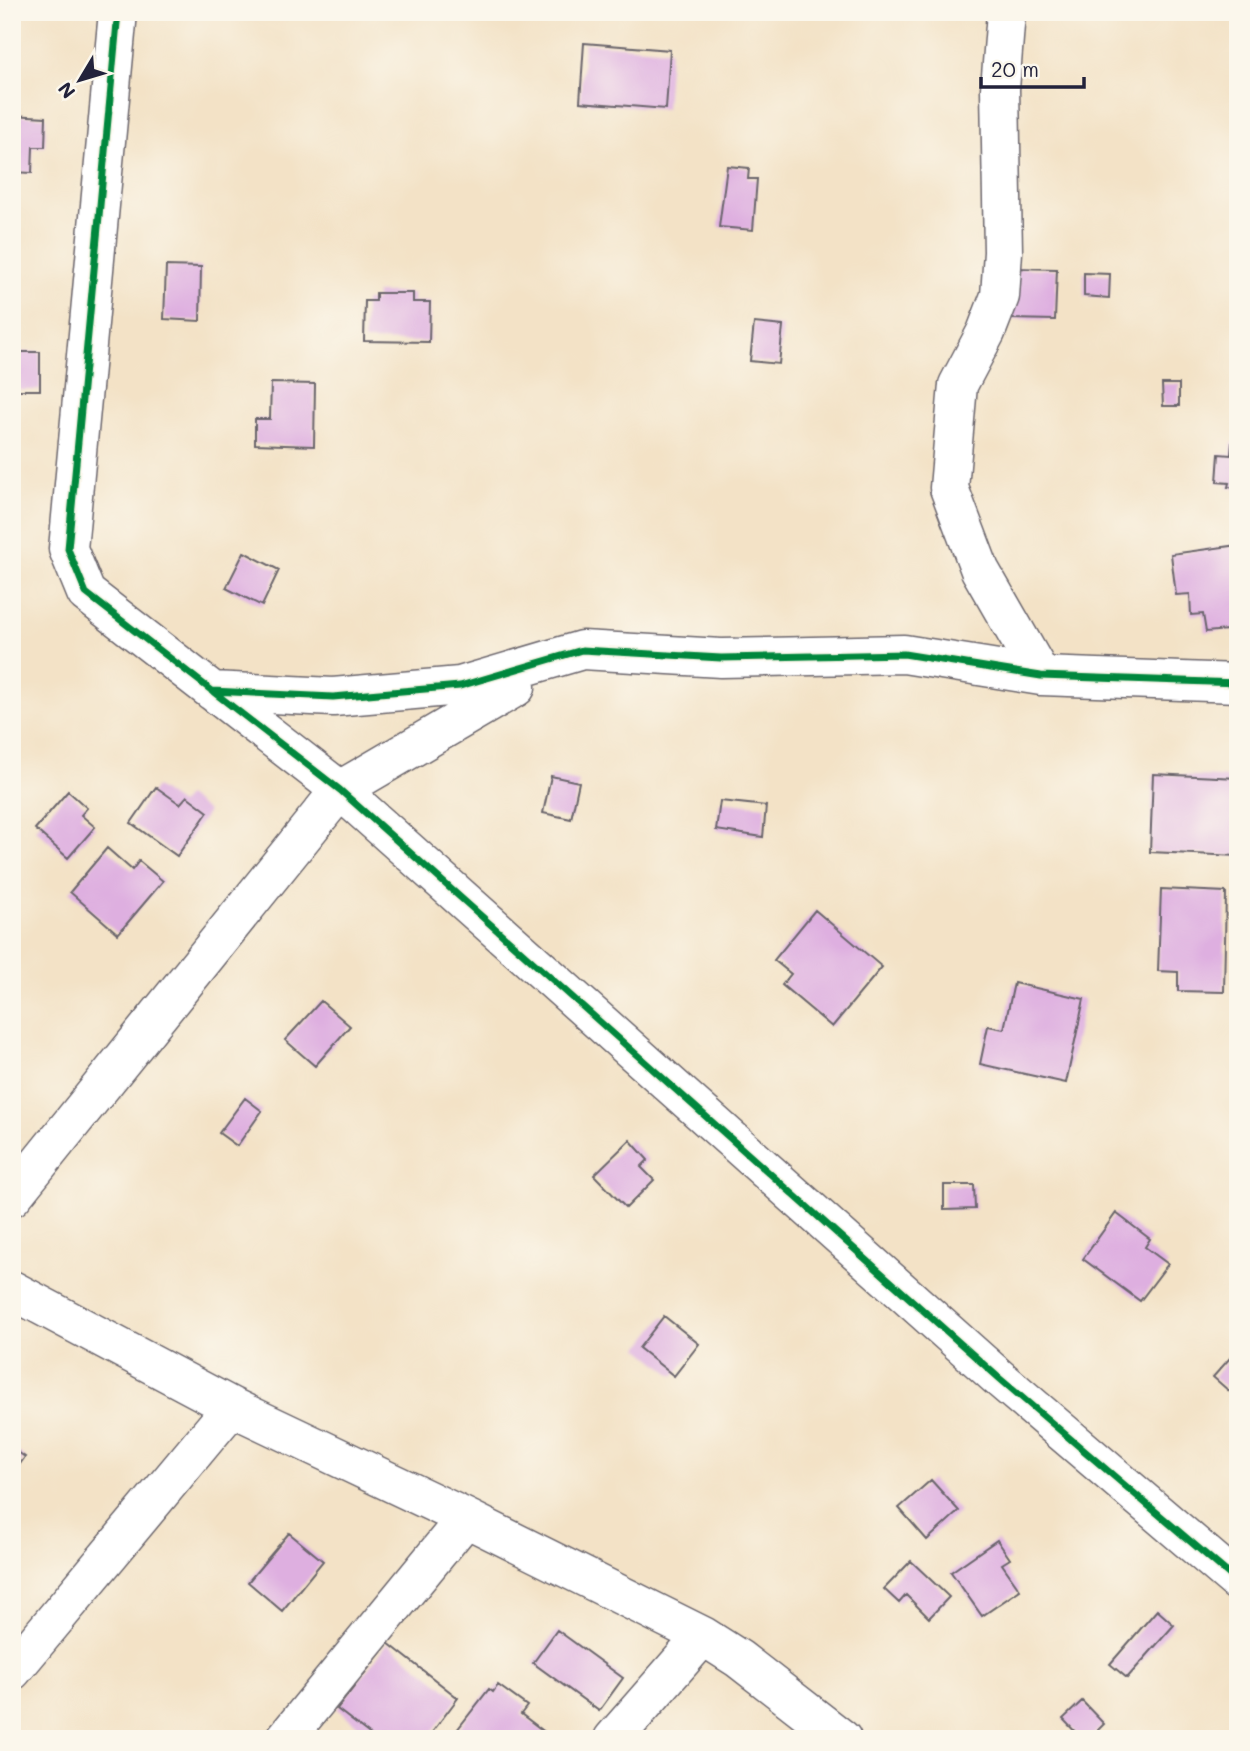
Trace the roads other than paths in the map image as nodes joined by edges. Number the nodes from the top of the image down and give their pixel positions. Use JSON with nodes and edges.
{"nodes":[{"id":1,"x":96,"y":12,"type":"edge"},
{"id":2,"x":118,"y":12,"type":"edge"},
{"id":3,"x":1006,"y":12,"type":"edge"},
{"id":4,"x":111,"y":68,"type":"junction"},
{"id":5,"x":582,"y":650,"type":"junction"},
{"id":6,"x":1041,"y":676,"type":"junction"},
{"id":7,"x":1238,"y":682,"type":"edge"},
{"id":8,"x":212,"y":691,"type":"junction"},
{"id":9,"x":340,"y":790,"type":"junction"},
{"id":10,"x":12,"y":1197,"type":"edge"},
{"id":11,"x":12,"y":1290,"type":"edge"},
{"id":12,"x":232,"y":1407,"type":"junction"},
{"id":13,"x":466,"y":1518,"type":"junction"},
{"id":14,"x":1238,"y":1582,"type":"edge"},
{"id":15,"x":703,"y":1636,"type":"junction"},
{"id":16,"x":12,"y":1671,"type":"edge"},
{"id":17,"x":285,"y":1739,"type":"edge"},
{"id":18,"x":613,"y":1739,"type":"edge"},
{"id":19,"x":842,"y":1739,"type":"edge"}],
"edges":[{"from":1,"to":4,"type":"street"},
{"from":2,"to":4,"type":"street"},
{"from":3,"to":6,"type":"street"},
{"from":4,"to":8,"type":"street"},
{"from":5,"to":6,"type":"street"},
{"from":5,"to":8,"type":"street"},
{"from":5,"to":9,"type":"street"},
{"from":6,"to":7,"type":"street"},
{"from":8,"to":9,"type":"street"},
{"from":9,"to":10,"type":"street"},
{"from":9,"to":14,"type":"street"},
{"from":11,"to":12,"type":"street"},
{"from":12,"to":13,"type":"street"},
{"from":12,"to":16,"type":"street"},
{"from":13,"to":15,"type":"street"},
{"from":13,"to":17,"type":"street"},
{"from":15,"to":18,"type":"street"},
{"from":15,"to":19,"type":"street"}]}
